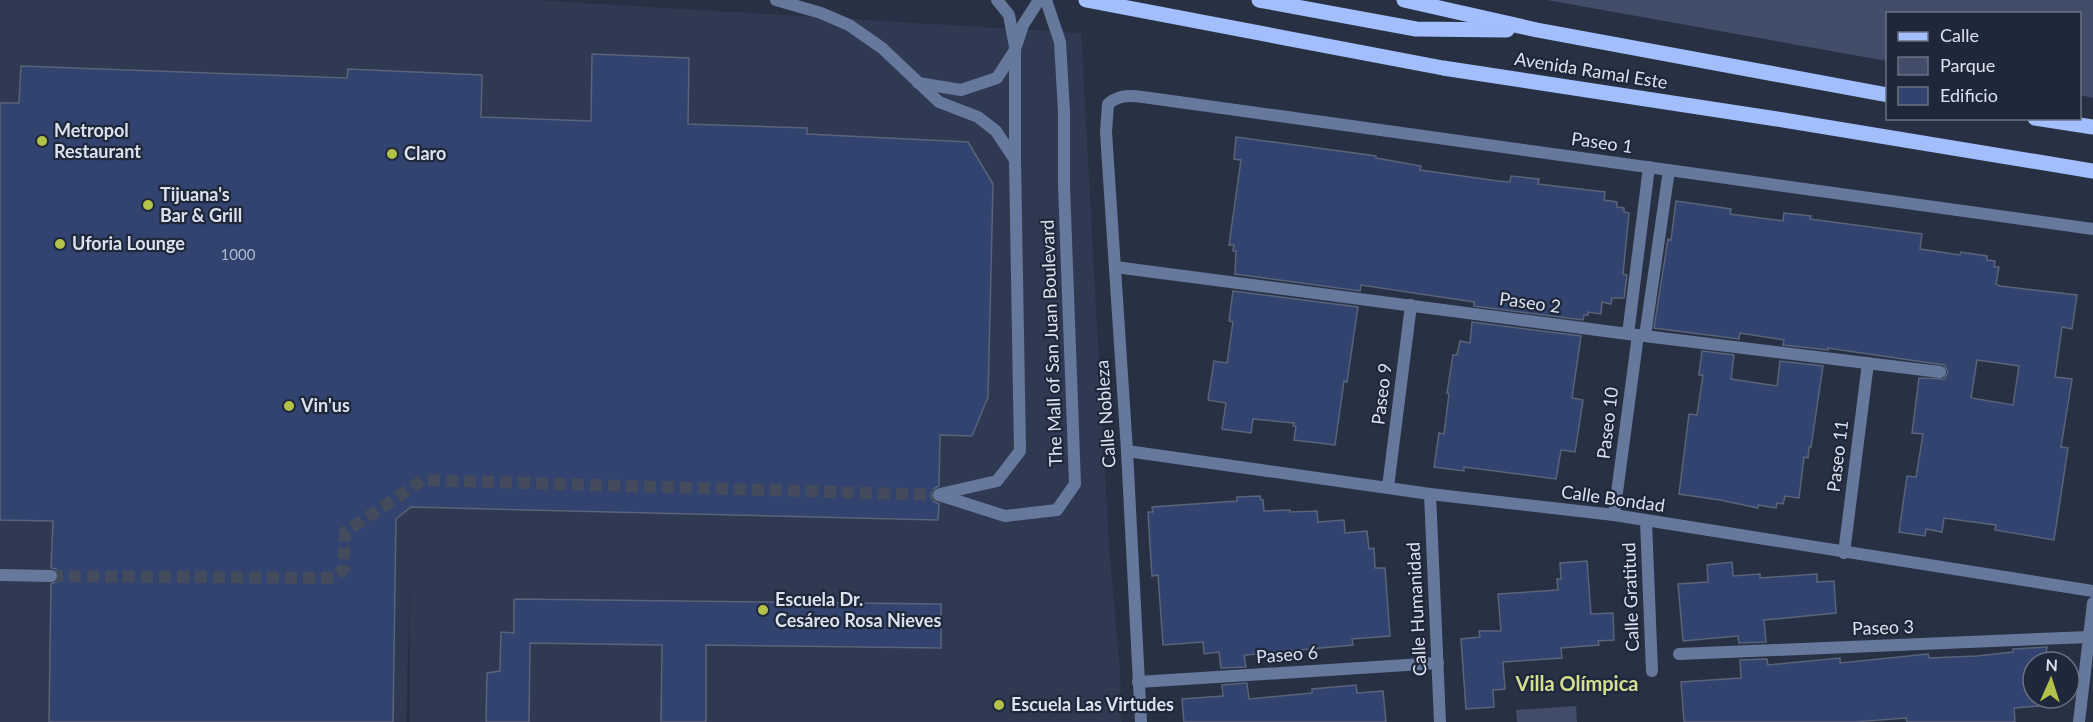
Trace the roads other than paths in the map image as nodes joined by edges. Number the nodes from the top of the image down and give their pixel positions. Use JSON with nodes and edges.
{"nodes":[{"id":1,"x":776,"y":0,"type":"edge"},
{"id":2,"x":997,"y":0,"type":"edge"},
{"id":3,"x":1039,"y":0,"type":"edge"},
{"id":4,"x":1046,"y":0,"type":"edge"},
{"id":5,"x":1086,"y":0,"type":"edge"},
{"id":6,"x":1259,"y":0,"type":"edge"},
{"id":7,"x":1404,"y":0,"type":"edge"},
{"id":8,"x":1537,"y":30,"type":"junction"},
{"id":9,"x":1015,"y":49,"type":"junction"},
{"id":10,"x":917,"y":83,"type":"junction"},
{"id":11,"x":1886,"y":95,"type":"edge"},
{"id":12,"x":1108,"y":104,"type":"joint"},
{"id":13,"x":2048,"y":120,"type":"edge"},
{"id":14,"x":2093,"y":127,"type":"edge"},
{"id":15,"x":1015,"y":160,"type":"junction"},
{"id":16,"x":1649,"y":167,"type":"junction"},
{"id":17,"x":1669,"y":170,"type":"junction"},
{"id":18,"x":2093,"y":171,"type":"edge"},
{"id":19,"x":2093,"y":229,"type":"edge"},
{"id":20,"x":1115,"y":267,"type":"junction"},
{"id":21,"x":1411,"y":305,"type":"junction"},
{"id":22,"x":1637,"y":335,"type":"junction"},
{"id":23,"x":1868,"y":363,"type":"junction"},
{"id":24,"x":1940,"y":372,"type":"dead end"},
{"id":25,"x":1127,"y":451,"type":"junction"},
{"id":26,"x":1388,"y":487,"type":"junction"},
{"id":27,"x":1430,"y":494,"type":"junction"},
{"id":28,"x":1614,"y":515,"type":"junction"},
{"id":29,"x":1646,"y":521,"type":"junction"},
{"id":30,"x":1844,"y":553,"type":"junction"},
{"id":31,"x":0,"y":575,"type":"edge"},
{"id":32,"x":51,"y":576,"type":"tunnel mouth"},
{"id":33,"x":2093,"y":591,"type":"edge"},
{"id":34,"x":2093,"y":603,"type":"edge"},
{"id":35,"x":2089,"y":637,"type":"junction"},
{"id":36,"x":1679,"y":654,"type":"dead end"},
{"id":37,"x":1438,"y":663,"type":"junction"},
{"id":38,"x":1652,"y":671,"type":"dead end"},
{"id":39,"x":1138,"y":682,"type":"junction"},
{"id":40,"x":1141,"y":722,"type":"edge"},
{"id":41,"x":1440,"y":722,"type":"edge"},
{"id":42,"x":2079,"y":722,"type":"edge"}],
"edges":[{"from":1,"to":10,"type":"street"},
{"from":2,"to":9,"type":"street"},
{"from":3,"to":9,"type":"street","name":"The Mall of San Juan Boulevard"},
{"from":4,"to":15,"type":"street","name":"The Mall of San Juan Boulevard"},
{"from":5,"to":18,"type":"main road","name":"Avenida Ramal Este"},
{"from":6,"to":8,"type":"main road"},
{"from":7,"to":8,"type":"main road","name":"Avenida Ramal Este"},
{"from":8,"to":11,"type":"main road","name":"Avenida Ramal Este"},
{"from":9,"to":10,"type":"street"},
{"from":9,"to":15,"type":"street","name":"The Mall of San Juan Boulevard"},
{"from":10,"to":15,"type":"street"},
{"from":12,"to":16,"type":"street","name":"Paseo 1"},
{"from":12,"to":20,"type":"street","name":"Calle Nobleza"},
{"from":13,"to":14,"type":"main road"},
{"from":16,"to":17,"type":"street","name":"Paseo 1"},
{"from":16,"to":22,"type":"street"},
{"from":17,"to":19,"type":"street","name":"Paseo 1"},
{"from":17,"to":22,"type":"street"},
{"from":20,"to":21,"type":"street","name":"Paseo 2"},
{"from":20,"to":25,"type":"street","name":"Calle Nobleza"},
{"from":21,"to":22,"type":"street","name":"Paseo 2"},
{"from":21,"to":26,"type":"street","name":"Paseo 9"},
{"from":22,"to":23,"type":"street","name":"Paseo 2"},
{"from":22,"to":28,"type":"street","name":"Paseo 10"},
{"from":23,"to":24,"type":"street","name":"Paseo 2"},
{"from":23,"to":30,"type":"street","name":"Paseo 11"},
{"from":25,"to":26,"type":"street","name":"Calle Bondad"},
{"from":25,"to":39,"type":"street","name":"Calle Nobleza"},
{"from":26,"to":27,"type":"street","name":"Calle Bondad"},
{"from":27,"to":28,"type":"street","name":"Calle Bondad"},
{"from":27,"to":37,"type":"street","name":"Calle Humanidad"},
{"from":28,"to":29,"type":"street","name":"Calle Bondad"},
{"from":29,"to":30,"type":"street","name":"Calle Bondad"},
{"from":29,"to":38,"type":"street","name":"Calle Gratitud"},
{"from":30,"to":33,"type":"street","name":"Calle Bondad"},
{"from":31,"to":32,"type":"street"},
{"from":34,"to":35,"type":"street"},
{"from":35,"to":36,"type":"street","name":"Paseo 3"},
{"from":35,"to":42,"type":"street"},
{"from":37,"to":39,"type":"street","name":"Paseo 6"},
{"from":37,"to":41,"type":"street","name":"Calle Humanidad"},
{"from":39,"to":40,"type":"street","name":"Calle Nobleza"}]}
